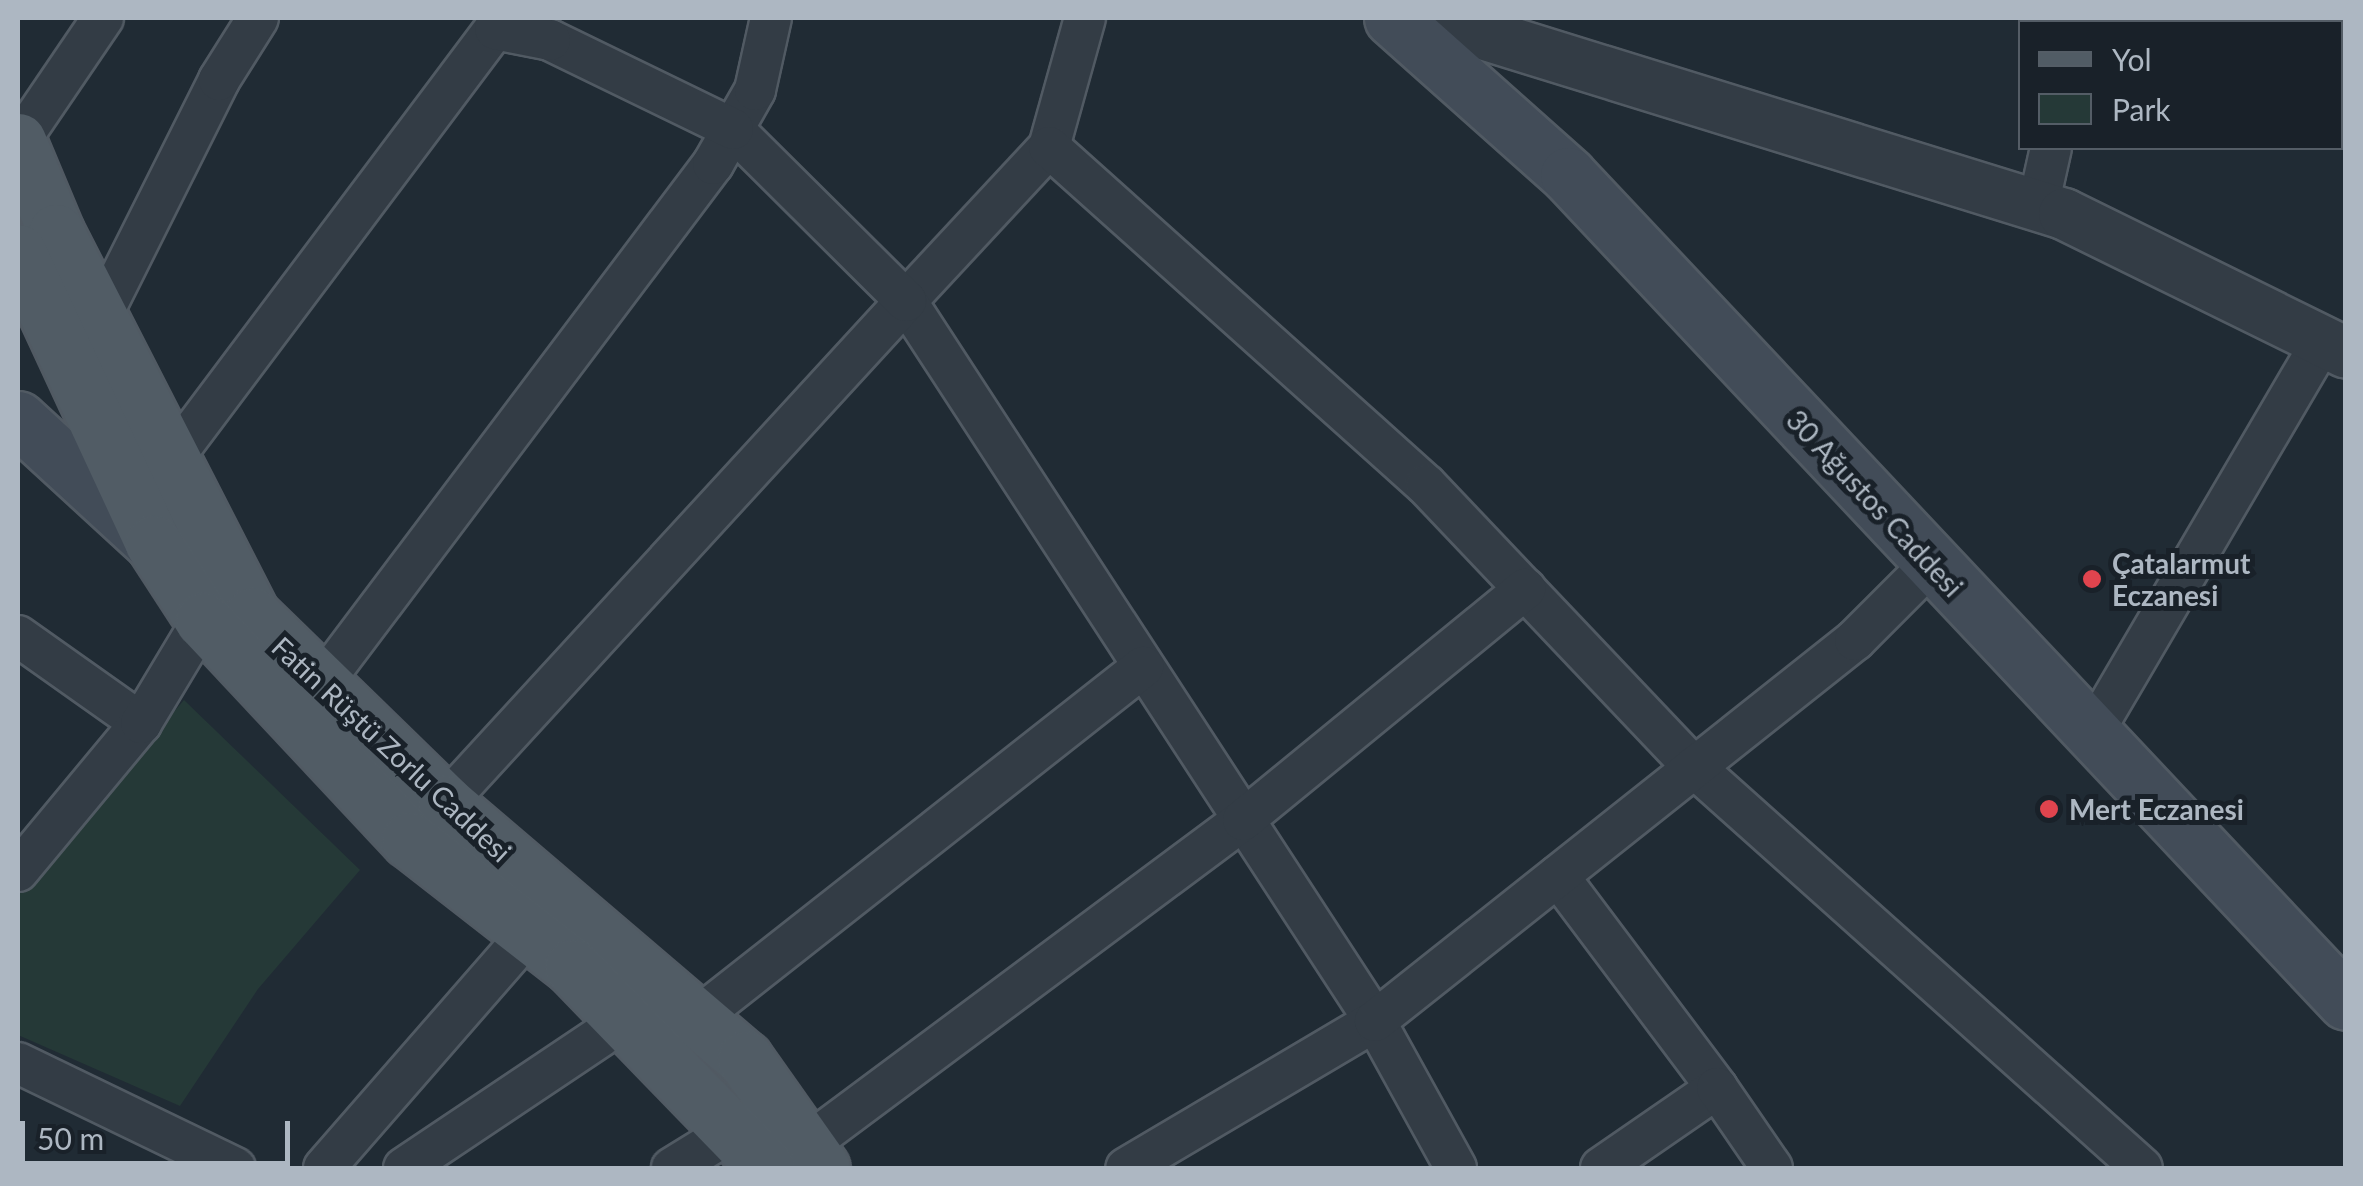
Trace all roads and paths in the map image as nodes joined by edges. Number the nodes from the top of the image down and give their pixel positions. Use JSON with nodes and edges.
{"nodes":[{"id":1,"x":104,"y":18,"type":"edge"},
{"id":2,"x":258,"y":18,"type":"edge"},
{"id":3,"x":771,"y":18,"type":"edge"},
{"id":4,"x":1085,"y":18,"type":"edge"},
{"id":5,"x":1392,"y":18,"type":"edge"},
{"id":6,"x":1441,"y":19,"type":"edge"},
{"id":7,"x":499,"y":23,"type":"edge"},
{"id":8,"x":733,"y":129,"type":"junction"},
{"id":9,"x":18,"y":142,"type":"edge"},
{"id":10,"x":1048,"y":147,"type":"junction"},
{"id":11,"x":2052,"y":150,"type":"edge"},
{"id":12,"x":2038,"y":206,"type":"junction"},
{"id":13,"x":18,"y":252,"type":"edge"},
{"id":14,"x":906,"y":301,"type":"junction"},
{"id":15,"x":102,"y":314,"type":"junction"},
{"id":16,"x":2334,"y":347,"type":"edge"},
{"id":17,"x":18,"y":419,"type":"edge"},
{"id":18,"x":172,"y":460,"type":"junction"},
{"id":19,"x":154,"y":543,"type":"junction"},
{"id":20,"x":1932,"y":564,"type":"junction"},
{"id":21,"x":1525,"y":589,"type":"junction"},
{"id":22,"x":203,"y":620,"type":"junction"},
{"id":23,"x":18,"y":636,"type":"edge"},
{"id":24,"x":1143,"y":668,"type":"junction"},
{"id":25,"x":320,"y":687,"type":"junction"},
{"id":26,"x":142,"y":722,"type":"junction"},
{"id":27,"x":2092,"y":734,"type":"junction"},
{"id":28,"x":1694,"y":768,"type":"junction"},
{"id":29,"x":445,"y":803,"type":"junction"},
{"id":30,"x":1243,"y":820,"type":"junction"},
{"id":31,"x":18,"y":871,"type":"edge"},
{"id":32,"x":1558,"y":876,"type":"junction"},
{"id":33,"x":510,"y":955,"type":"dead end"},
{"id":34,"x":2346,"y":1002,"type":"edge"},
{"id":35,"x":697,"y":1018,"type":"junction"},
{"id":36,"x":1375,"y":1021,"type":"junction"},
{"id":37,"x":601,"y":1036,"type":"dead end"},
{"id":38,"x":18,"y":1063,"type":"edge"},
{"id":39,"x":1717,"y":1088,"type":"junction"},
{"id":40,"x":783,"y":1153,"type":"edge"},
{"id":41,"x":1151,"y":1162,"type":"edge"},
{"id":42,"x":235,"y":1168,"type":"edge"},
{"id":43,"x":324,"y":1168,"type":"edge"},
{"id":44,"x":404,"y":1168,"type":"edge"},
{"id":45,"x":672,"y":1168,"type":"edge"},
{"id":46,"x":1456,"y":1168,"type":"edge"},
{"id":47,"x":1601,"y":1168,"type":"edge"},
{"id":48,"x":1772,"y":1168,"type":"edge"},
{"id":49,"x":2142,"y":1168,"type":"edge"}],
"edges":[{"from":1,"to":9,"type":"street"},
{"from":2,"to":15,"type":"street"},
{"from":3,"to":8,"type":"street"},
{"from":4,"to":10,"type":"street"},
{"from":5,"to":20,"type":"main road","name":"30 Ağustos Caddesi"},
{"from":6,"to":12,"type":"street"},
{"from":7,"to":8,"type":"street"},
{"from":7,"to":18,"type":"street"},
{"from":8,"to":14,"type":"street"},
{"from":8,"to":25,"type":"street"},
{"from":9,"to":15,"type":"main road","name":"Fatin Rüştü Zorlu Caddesi"},
{"from":10,"to":14,"type":"street"},
{"from":10,"to":21,"type":"street"},
{"from":11,"to":12,"type":"street"},
{"from":12,"to":16,"type":"street"},
{"from":13,"to":19,"type":"main road","name":"Fatin Rüştü Zorlu Caddesi"},
{"from":14,"to":24,"type":"street"},
{"from":14,"to":29,"type":"street"},
{"from":15,"to":18,"type":"main road","name":"Fatin Rüştü Zorlu Caddesi"},
{"from":16,"to":27,"type":"street"},
{"from":17,"to":19,"type":"main road"},
{"from":18,"to":25,"type":"main road","name":"Fatin Rüştü Zorlu Caddesi"},
{"from":19,"to":22,"type":"main road","name":"Fatin Rüştü Zorlu Caddesi"},
{"from":20,"to":27,"type":"main road","name":"30 Ağustos Caddesi"},
{"from":20,"to":28,"type":"street"},
{"from":21,"to":28,"type":"street"},
{"from":21,"to":30,"type":"street"},
{"from":22,"to":26,"type":"street"},
{"from":22,"to":40,"type":"main road","name":"Fatin Rüştü Zorlu Caddesi"},
{"from":23,"to":26,"type":"street"},
{"from":24,"to":30,"type":"street"},
{"from":24,"to":35,"type":"street"},
{"from":25,"to":29,"type":"main road","name":"Fatin Rüştü Zorlu Caddesi"},
{"from":26,"to":31,"type":"street"},
{"from":27,"to":34,"type":"main road","name":"30 Ağustos Caddesi"},
{"from":28,"to":32,"type":"street"},
{"from":28,"to":49,"type":"street"},
{"from":29,"to":35,"type":"main road","name":"Fatin Rüştü Zorlu Caddesi"},
{"from":30,"to":36,"type":"street"},
{"from":30,"to":40,"type":"street"},
{"from":32,"to":36,"type":"street"},
{"from":32,"to":39,"type":"street"},
{"from":33,"to":43,"type":"street"},
{"from":35,"to":40,"type":"main road","name":"Fatin Rüştü Zorlu Caddesi"},
{"from":36,"to":41,"type":"street"},
{"from":36,"to":46,"type":"street"},
{"from":37,"to":44,"type":"street"},
{"from":38,"to":42,"type":"street"},
{"from":39,"to":47,"type":"street"},
{"from":39,"to":48,"type":"street"},
{"from":40,"to":45,"type":"street"}]}
